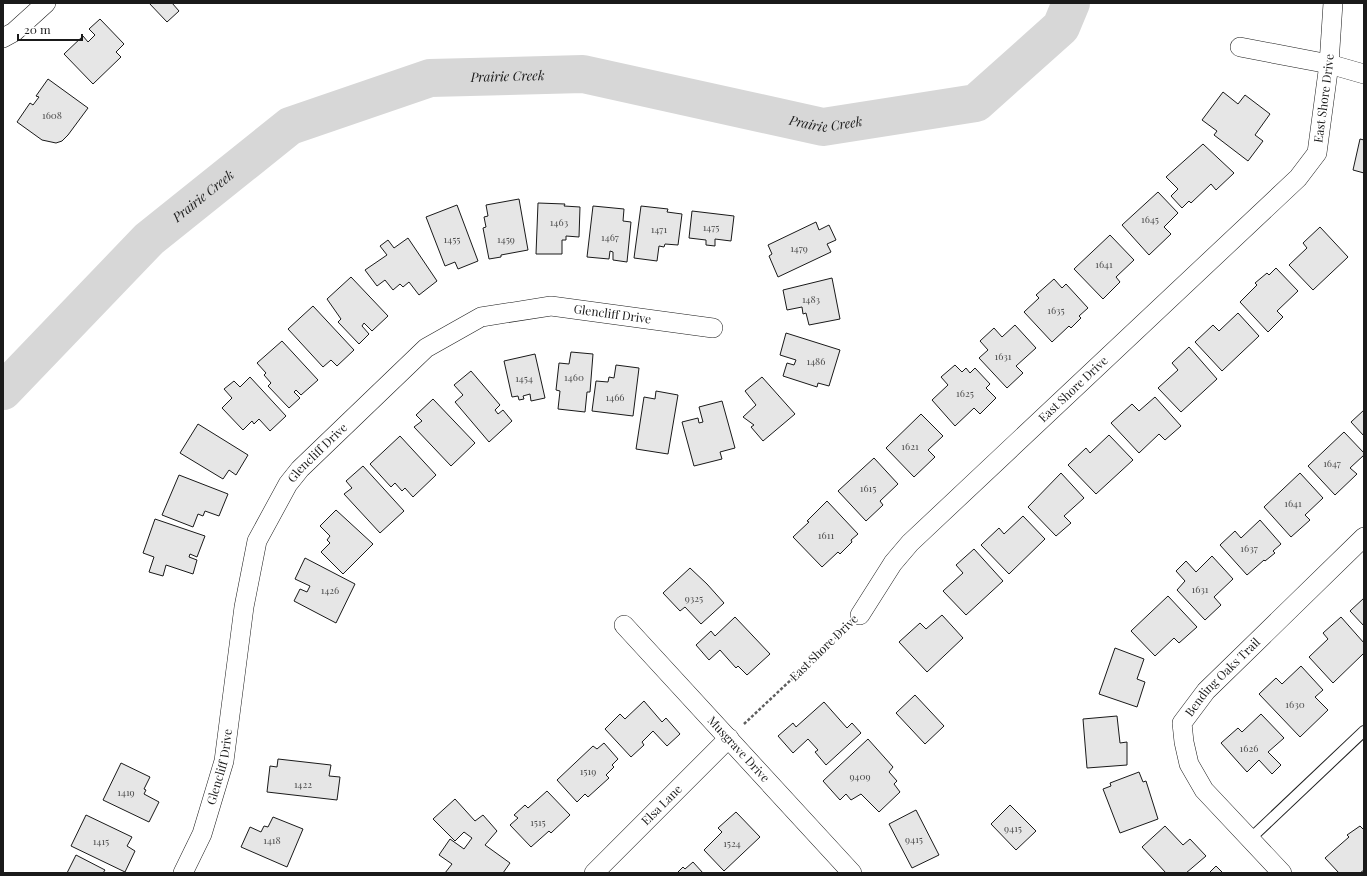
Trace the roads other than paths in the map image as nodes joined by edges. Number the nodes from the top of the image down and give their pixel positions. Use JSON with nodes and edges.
{"nodes":[{"id":1,"x":46,"y":3,"type":"edge"},
{"id":2,"x":1333,"y":3,"type":"edge"},
{"id":3,"x":3,"y":38,"type":"edge"},
{"id":4,"x":1240,"y":47,"type":"dead end"},
{"id":5,"x":1329,"y":64,"type":"junction"},
{"id":6,"x":1364,"y":74,"type":"edge"},
{"id":7,"x":713,"y":328,"type":"dead end"},
{"id":8,"x":1364,"y":537,"type":"edge"},
{"id":9,"x":860,"y":615,"type":"road end"},
{"id":10,"x":624,"y":625,"type":"dead end"},
{"id":11,"x":1364,"y":731,"type":"edge"},
{"id":12,"x":729,"y":738,"type":"junction"},
{"id":13,"x":1250,"y":838,"type":"junction"},
{"id":14,"x":183,"y":873,"type":"edge"},
{"id":15,"x":594,"y":873,"type":"edge"},
{"id":16,"x":852,"y":873,"type":"edge"},
{"id":17,"x":1282,"y":873,"type":"edge"}],
"edges":[{"from":1,"to":3,"type":"street"},
{"from":2,"to":5,"type":"street","name":"East Shore Drive"},
{"from":4,"to":5,"type":"street"},
{"from":5,"to":6,"type":"street"},
{"from":5,"to":9,"type":"street","name":"East Shore Drive"},
{"from":7,"to":14,"type":"street","name":"Glencliff Drive"},
{"from":8,"to":13,"type":"street","name":"Bending Oaks Trail"},
{"from":10,"to":12,"type":"street","name":"Musgrave Drive"},
{"from":11,"to":13,"type":"lane"},
{"from":12,"to":15,"type":"street","name":"Elsa Lane"},
{"from":12,"to":16,"type":"street","name":"Musgrave Drive"},
{"from":13,"to":17,"type":"street","name":"Bending Oaks Trail"}]}
